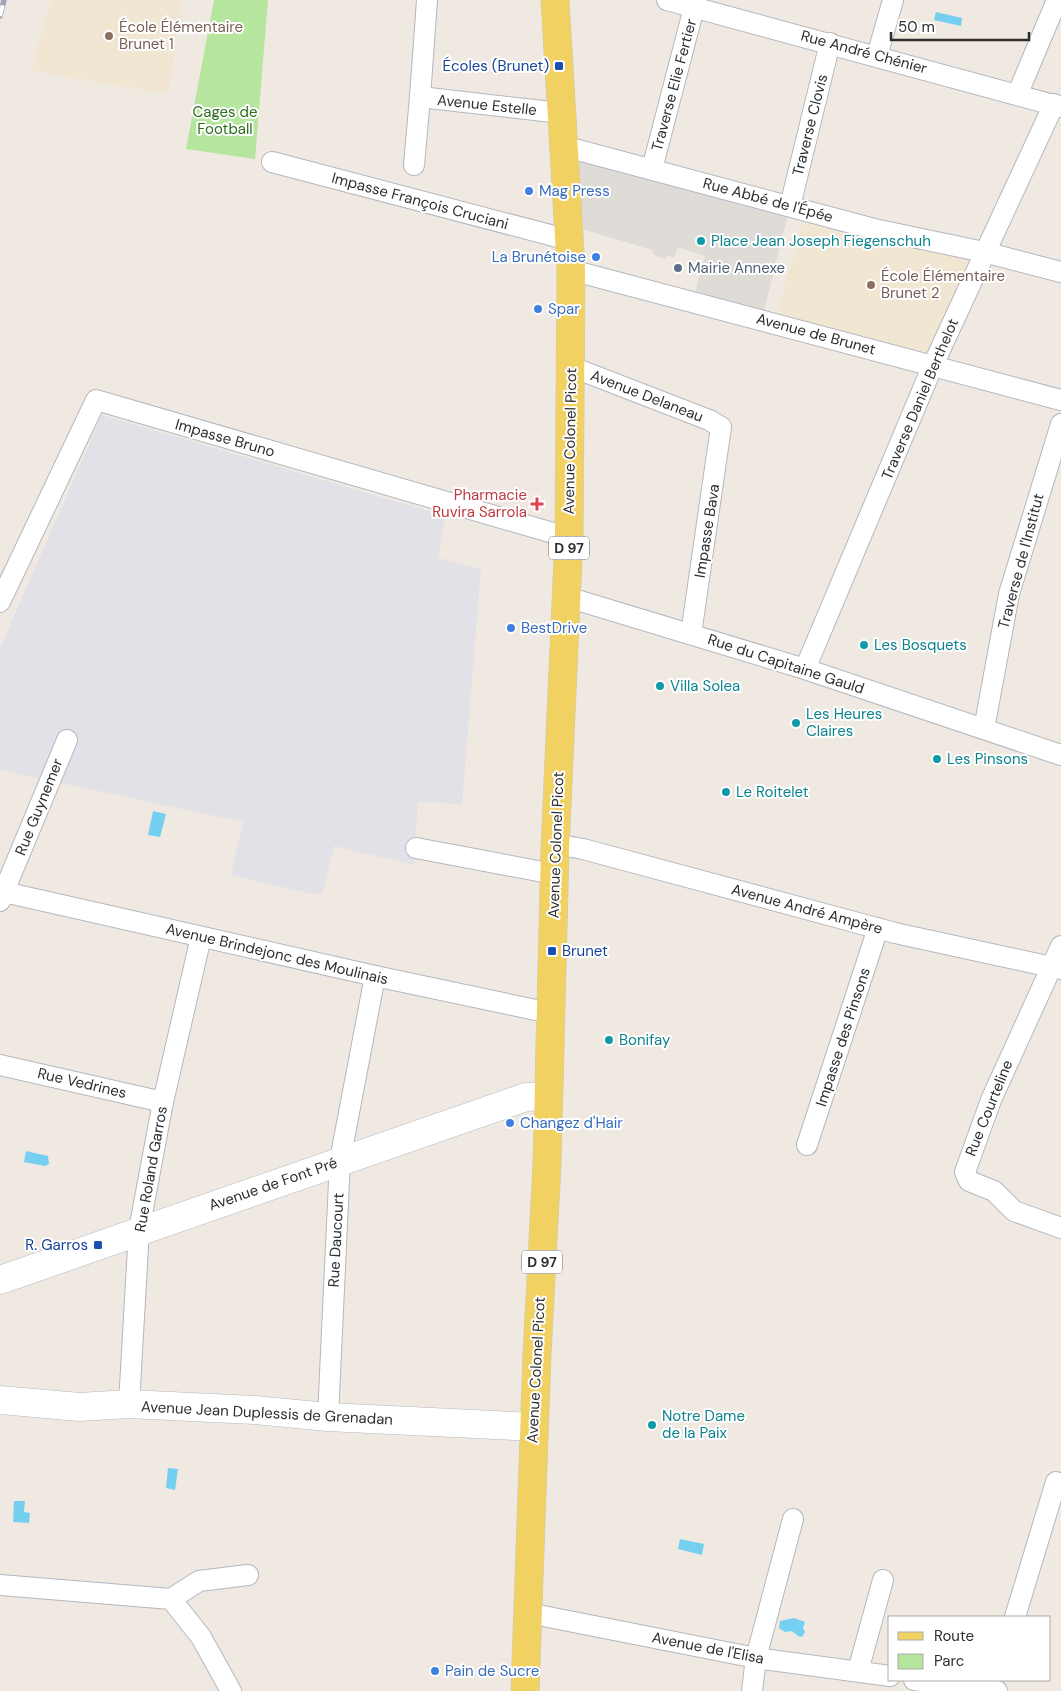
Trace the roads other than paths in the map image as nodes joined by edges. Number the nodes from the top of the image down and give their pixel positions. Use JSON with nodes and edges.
{"nodes":[{"id":1,"x":427,"y":0,"type":"edge"},
{"id":2,"x":555,"y":0,"type":"edge"},
{"id":3,"x":667,"y":0,"type":"edge"},
{"id":4,"x":893,"y":0,"type":"edge"},
{"id":5,"x":1057,"y":0,"type":"edge"},
{"id":6,"x":695,"y":3,"type":"edge"},
{"id":7,"x":830,"y":43,"type":"junction"},
{"id":8,"x":877,"y":56,"type":"junction"},
{"id":9,"x":1018,"y":94,"type":"junction"},
{"id":10,"x":420,"y":97,"type":"junction"},
{"id":11,"x":1057,"y":105,"type":"edge"},
{"id":12,"x":561,"y":113,"type":"junction"},
{"id":13,"x":563,"y":146,"type":"junction"},
{"id":14,"x":272,"y":162,"type":"dead end"},
{"id":15,"x":414,"y":165,"type":"dead end"},
{"id":16,"x":652,"y":169,"type":"junction"},
{"id":17,"x":790,"y":206,"type":"junction"},
{"id":18,"x":569,"y":240,"type":"junction"},
{"id":19,"x":984,"y":252,"type":"junction"},
{"id":20,"x":571,"y":270,"type":"junction"},
{"id":21,"x":1061,"y":272,"type":"edge"},
{"id":22,"x":933,"y":365,"type":"junction"},
{"id":23,"x":572,"y":367,"type":"junction"},
{"id":24,"x":1061,"y":400,"type":"edge"},
{"id":25,"x":1061,"y":424,"type":"edge"},
{"id":26,"x":721,"y":428,"type":"joint"},
{"id":27,"x":569,"y":536,"type":"junction"},
{"id":28,"x":567,"y":597,"type":"junction"},
{"id":29,"x":0,"y":602,"type":"edge"},
{"id":30,"x":691,"y":634,"type":"junction"},
{"id":31,"x":805,"y":669,"type":"junction"},
{"id":32,"x":984,"y":729,"type":"junction"},
{"id":33,"x":67,"y":740,"type":"dead end"},
{"id":34,"x":1061,"y":755,"type":"edge"},
{"id":35,"x":555,"y":844,"type":"junction"},
{"id":36,"x":416,"y":848,"type":"dead end"},
{"id":37,"x":554,"y":874,"type":"junction"},
{"id":38,"x":2,"y":897,"type":"edge"},
{"id":39,"x":878,"y":928,"type":"junction"},
{"id":40,"x":201,"y":937,"type":"junction"},
{"id":41,"x":1061,"y":946,"type":"edge"},
{"id":42,"x":1056,"y":968,"type":"edge"},
{"id":43,"x":375,"y":976,"type":"junction"},
{"id":44,"x":550,"y":1013,"type":"junction"},
{"id":45,"x":0,"y":1065,"type":"edge"},
{"id":46,"x":548,"y":1096,"type":"junction"},
{"id":47,"x":163,"y":1102,"type":"junction"},
{"id":48,"x":807,"y":1145,"type":"dead end"},
{"id":49,"x":340,"y":1160,"type":"junction"},
{"id":50,"x":1061,"y":1228,"type":"edge"},
{"id":51,"x":139,"y":1230,"type":"junction"},
{"id":52,"x":0,"y":1280,"type":"edge"},
{"id":53,"x":0,"y":1400,"type":"edge"},
{"id":54,"x":129,"y":1404,"type":"junction"},
{"id":55,"x":328,"y":1417,"type":"junction"},
{"id":56,"x":534,"y":1427,"type":"junction"},
{"id":57,"x":1056,"y":1482,"type":"dead end"},
{"id":58,"x":793,"y":1519,"type":"dead end"},
{"id":59,"x":248,"y":1575,"type":"dead end"},
{"id":60,"x":883,"y":1580,"type":"dead end"},
{"id":61,"x":0,"y":1585,"type":"edge"},
{"id":62,"x":171,"y":1599,"type":"junction"},
{"id":63,"x":528,"y":1613,"type":"junction"},
{"id":64,"x":1015,"y":1616,"type":"edge"},
{"id":65,"x":756,"y":1658,"type":"junction"},
{"id":66,"x":858,"y":1671,"type":"junction"},
{"id":67,"x":888,"y":1676,"type":"edge"},
{"id":68,"x":918,"y":1681,"type":"edge"},
{"id":69,"x":950,"y":1688,"type":"edge"},
{"id":70,"x":231,"y":1691,"type":"edge"},
{"id":71,"x":525,"y":1691,"type":"edge"},
{"id":72,"x":752,"y":1691,"type":"edge"},
{"id":73,"x":995,"y":1691,"type":"edge"}],
"edges":[{"from":1,"to":10,"type":"street","name":"Avenue Estelle"},
{"from":2,"to":12,"type":"main road","name":"Avenue Colonel Picot","number":"D 97"},
{"from":3,"to":6,"type":"street","name":"Rue André Chénier"},
{"from":4,"to":8,"type":"street"},
{"from":5,"to":9,"type":"street"},
{"from":6,"to":7,"type":"street","name":"Rue André Chénier"},
{"from":6,"to":16,"type":"street","name":"Traverse Elie Fertier"},
{"from":7,"to":8,"type":"street","name":"Rue André Chénier"},
{"from":7,"to":17,"type":"street","name":"Traverse Clovis"},
{"from":8,"to":9,"type":"street","name":"Rue André Chénier"},
{"from":9,"to":11,"type":"street","name":"Rue André Chénier"},
{"from":10,"to":12,"type":"street","name":"Avenue Estelle"},
{"from":10,"to":15,"type":"street"},
{"from":11,"to":19,"type":"street","name":"Traverse Daniel Berthelot"},
{"from":12,"to":13,"type":"main road","name":"Avenue Colonel Picot","number":"D 97"},
{"from":13,"to":16,"type":"street","name":"Rue Abbé de l'Épée"},
{"from":13,"to":18,"type":"main road","name":"Avenue Colonel Picot","number":"D 97"},
{"from":14,"to":18,"type":"street","name":"Impasse François Cruciani"},
{"from":16,"to":17,"type":"street","name":"Rue Abbé de l'Épée"},
{"from":17,"to":19,"type":"street","name":"Rue Abbé de l'Épée"},
{"from":18,"to":20,"type":"main road","name":"Avenue Colonel Picot","number":"D 97"},
{"from":19,"to":21,"type":"street","name":"Rue Abbé de l'Épée"},
{"from":19,"to":22,"type":"street","name":"Traverse Daniel Berthelot"},
{"from":20,"to":22,"type":"street","name":"Avenue de Brunet"},
{"from":20,"to":23,"type":"main road","name":"Avenue Colonel Picot","number":"D 97"},
{"from":22,"to":24,"type":"street","name":"Avenue de Brunet"},
{"from":22,"to":31,"type":"street","name":"Traverse Daniel Berthelot"},
{"from":23,"to":26,"type":"street","name":"Avenue Delaneau"},
{"from":23,"to":27,"type":"main road","name":"Avenue Colonel Picot","number":"D 97"},
{"from":25,"to":32,"type":"street","name":"Traverse de l'Institut"},
{"from":26,"to":30,"type":"street","name":"Impasse Bava"},
{"from":27,"to":28,"type":"main road","name":"Avenue Colonel Picot","number":"D 97"},
{"from":27,"to":29,"type":"street","name":"Impasse Bruno"},
{"from":28,"to":30,"type":"street","name":"Rue du Capitaine Gauld"},
{"from":28,"to":35,"type":"main road","name":"Avenue Colonel Picot","number":"D 97"},
{"from":30,"to":31,"type":"street","name":"Rue du Capitaine Gauld"},
{"from":31,"to":32,"type":"street","name":"Rue du Capitaine Gauld"},
{"from":32,"to":34,"type":"street","name":"Rue du Capitaine Gauld"},
{"from":33,"to":38,"type":"street","name":"Rue Guynemer"},
{"from":35,"to":37,"type":"main road","name":"Avenue Colonel Picot","number":"D 97"},
{"from":35,"to":39,"type":"street","name":"Avenue André Ampère"},
{"from":36,"to":37,"type":"street"},
{"from":37,"to":44,"type":"main road","name":"Avenue Colonel Picot","number":"D 97"},
{"from":38,"to":40,"type":"street","name":"Avenue Brindejonc des Moulinais"},
{"from":39,"to":42,"type":"street","name":"Avenue André Ampère"},
{"from":39,"to":48,"type":"street","name":"Impasse des Pinsons"},
{"from":40,"to":43,"type":"street","name":"Avenue Brindejonc des Moulinais"},
{"from":40,"to":47,"type":"street","name":"Rue Roland Garros"},
{"from":41,"to":42,"type":"street","name":"Rue Courteline"},
{"from":42,"to":50,"type":"street","name":"Rue Courteline"},
{"from":43,"to":44,"type":"street","name":"Avenue Brindejonc des Moulinais"},
{"from":43,"to":49,"type":"street","name":"Rue Daucourt"},
{"from":44,"to":46,"type":"main road","name":"Avenue Colonel Picot","number":"D 97"},
{"from":45,"to":47,"type":"street","name":"Rue Vedrines"},
{"from":46,"to":49,"type":"main road","name":"Avenue de Font Pré"},
{"from":46,"to":56,"type":"main road","name":"Avenue Colonel Picot","number":"D 97"},
{"from":47,"to":51,"type":"street","name":"Rue Roland Garros"},
{"from":49,"to":51,"type":"main road","name":"Avenue de Font Pré"},
{"from":49,"to":55,"type":"street","name":"Rue Daucourt"},
{"from":51,"to":52,"type":"main road","name":"Avenue de Font Pré"},
{"from":51,"to":54,"type":"street","name":"Rue Roland Garros"},
{"from":53,"to":54,"type":"main road","name":"Avenue Jean Duplessis de Grenadan"},
{"from":54,"to":55,"type":"main road","name":"Avenue Jean Duplessis de Grenadan"},
{"from":55,"to":56,"type":"main road","name":"Avenue Jean Duplessis de Grenadan"},
{"from":56,"to":63,"type":"main road","name":"Avenue Colonel Picot","number":"D 97"},
{"from":57,"to":64,"type":"street"},
{"from":58,"to":65,"type":"street"},
{"from":59,"to":62,"type":"street"},
{"from":60,"to":66,"type":"street"},
{"from":61,"to":62,"type":"street"},
{"from":62,"to":70,"type":"street"},
{"from":63,"to":65,"type":"street","name":"Avenue de l'Elisa"},
{"from":63,"to":71,"type":"main road","name":"Avenue Colonel Picot","number":"D 97"},
{"from":65,"to":66,"type":"street","name":"Avenue de l'Elisa"},
{"from":65,"to":72,"type":"street"},
{"from":66,"to":67,"type":"street","name":"Avenue de l'Elisa"},
{"from":68,"to":69,"type":"street"},
{"from":69,"to":73,"type":"street"}]}
